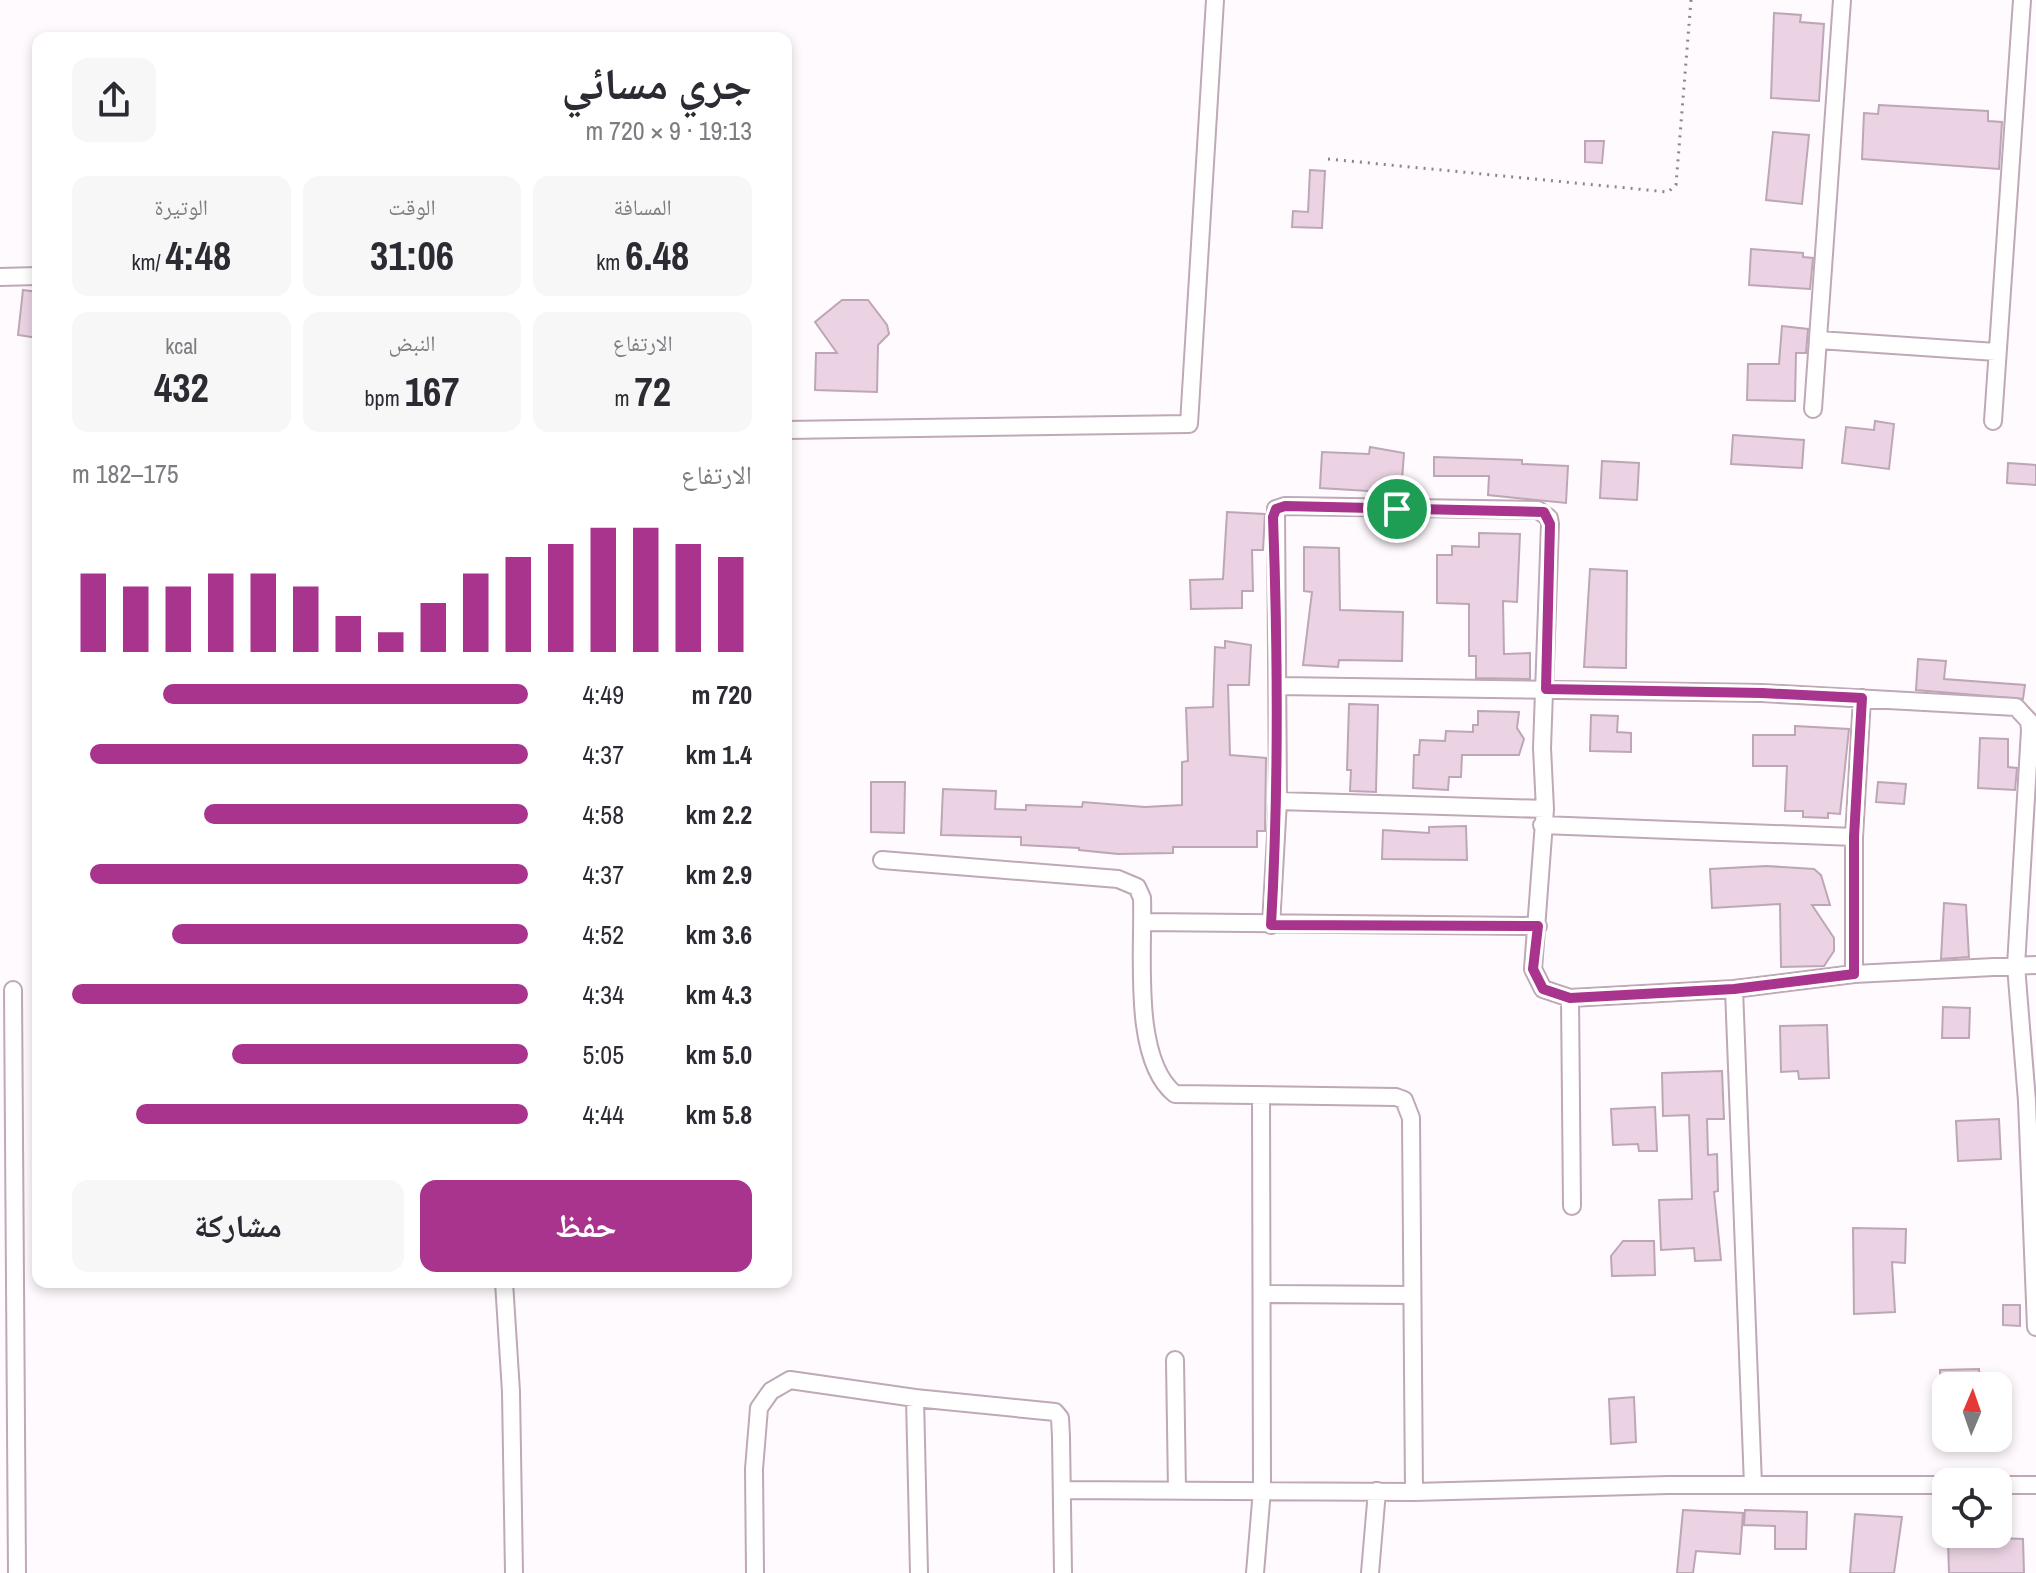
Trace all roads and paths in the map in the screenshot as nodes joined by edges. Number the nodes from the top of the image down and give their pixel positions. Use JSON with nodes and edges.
{"nodes":[{"id":1,"x":1215,"y":0,"type":"edge"},
{"id":2,"x":1691,"y":0,"type":"edge"},
{"id":3,"x":1842,"y":0,"type":"edge"},
{"id":4,"x":2022,"y":0,"type":"edge"},
{"id":5,"x":1328,"y":159,"type":"dead end"},
{"id":6,"x":32,"y":276,"type":"edge"},
{"id":7,"x":0,"y":277,"type":"edge"},
{"id":8,"x":1819,"y":340,"type":"junction"},
{"id":9,"x":1996,"y":352,"type":"junction"},
{"id":10,"x":1813,"y":409,"type":"dead end"},
{"id":11,"x":1993,"y":421,"type":"dead end"},
{"id":12,"x":792,"y":430,"type":"edge"},
{"id":13,"x":1279,"y":686,"type":"junction"},
{"id":14,"x":1546,"y":689,"type":"junction"},
{"id":15,"x":1862,"y":698,"type":"junction"},
{"id":16,"x":1278,"y":801,"type":"junction"},
{"id":17,"x":1544,"y":817,"type":"junction"},
{"id":18,"x":1854,"y":837,"type":"junction"},
{"id":19,"x":882,"y":860,"type":"dead end"},
{"id":20,"x":1143,"y":922,"type":"junction"},
{"id":21,"x":1271,"y":925,"type":"junction"},
{"id":22,"x":1538,"y":926,"type":"junction"},
{"id":23,"x":2036,"y":965,"type":"edge"},
{"id":24,"x":2016,"y":966,"type":"junction"},
{"id":25,"x":1854,"y":974,"type":"junction"},
{"id":26,"x":1734,"y":989,"type":"junction"},
{"id":27,"x":13,"y":990,"type":"dead end"},
{"id":28,"x":1570,"y":998,"type":"junction"},
{"id":29,"x":1261,"y":1098,"type":"junction"},
{"id":30,"x":1572,"y":1206,"type":"dead end"},
{"id":31,"x":504,"y":1288,"type":"edge"},
{"id":32,"x":1262,"y":1294,"type":"junction"},
{"id":33,"x":1412,"y":1295,"type":"junction"},
{"id":34,"x":2036,"y":1327,"type":"edge"},
{"id":35,"x":1175,"y":1360,"type":"dead end"},
{"id":36,"x":915,"y":1398,"type":"junction"},
{"id":37,"x":1753,"y":1485,"type":"junction"},
{"id":38,"x":1932,"y":1485,"type":"edge"},
{"id":39,"x":2012,"y":1485,"type":"edge"},
{"id":40,"x":2036,"y":1485,"type":"edge"},
{"id":41,"x":1062,"y":1490,"type":"junction"},
{"id":42,"x":1262,"y":1490,"type":"junction"},
{"id":43,"x":1177,"y":1491,"type":"junction"},
{"id":44,"x":1377,"y":1491,"type":"junction"},
{"id":45,"x":1414,"y":1492,"type":"junction"},
{"id":46,"x":17,"y":1573,"type":"edge"},
{"id":47,"x":514,"y":1573,"type":"edge"},
{"id":48,"x":755,"y":1573,"type":"edge"},
{"id":49,"x":919,"y":1573,"type":"edge"},
{"id":50,"x":1063,"y":1573,"type":"edge"},
{"id":51,"x":1255,"y":1573,"type":"edge"},
{"id":52,"x":1370,"y":1573,"type":"edge"}],
"edges":[{"from":1,"to":12,"type":"street"},
{"from":2,"to":5,"type":"path"},
{"from":3,"to":8,"type":"street"},
{"from":4,"to":9,"type":"street"},
{"from":6,"to":7,"type":"street"},
{"from":8,"to":9,"type":"street"},
{"from":8,"to":10,"type":"street"},
{"from":9,"to":11,"type":"street"},
{"from":13,"to":14,"type":"street"},
{"from":13,"to":14,"type":"street"},
{"from":13,"to":16,"type":"street"},
{"from":14,"to":15,"type":"street"},
{"from":14,"to":17,"type":"street"},
{"from":15,"to":18,"type":"street"},
{"from":15,"to":24,"type":"street"},
{"from":16,"to":17,"type":"street"},
{"from":16,"to":21,"type":"street"},
{"from":17,"to":18,"type":"street"},
{"from":17,"to":22,"type":"street"},
{"from":18,"to":25,"type":"street"},
{"from":19,"to":20,"type":"street"},
{"from":20,"to":21,"type":"street"},
{"from":20,"to":29,"type":"street"},
{"from":21,"to":22,"type":"street"},
{"from":22,"to":28,"type":"street"},
{"from":23,"to":24,"type":"street"},
{"from":24,"to":25,"type":"street"},
{"from":24,"to":34,"type":"street"},
{"from":25,"to":26,"type":"street"},
{"from":26,"to":28,"type":"street"},
{"from":26,"to":37,"type":"street"},
{"from":27,"to":46,"type":"street"},
{"from":28,"to":30,"type":"street"},
{"from":29,"to":32,"type":"street"},
{"from":29,"to":33,"type":"street"},
{"from":31,"to":47,"type":"street"},
{"from":32,"to":33,"type":"street"},
{"from":32,"to":42,"type":"street"},
{"from":33,"to":45,"type":"street"},
{"from":35,"to":43,"type":"street"},
{"from":36,"to":41,"type":"street"},
{"from":36,"to":48,"type":"street"},
{"from":36,"to":49,"type":"street"},
{"from":37,"to":38,"type":"street"},
{"from":37,"to":45,"type":"street"},
{"from":39,"to":40,"type":"street"},
{"from":41,"to":43,"type":"street"},
{"from":41,"to":50,"type":"street"},
{"from":42,"to":43,"type":"street"},
{"from":42,"to":44,"type":"street"},
{"from":42,"to":51,"type":"street"},
{"from":44,"to":45,"type":"street"},
{"from":44,"to":52,"type":"street"}]}
